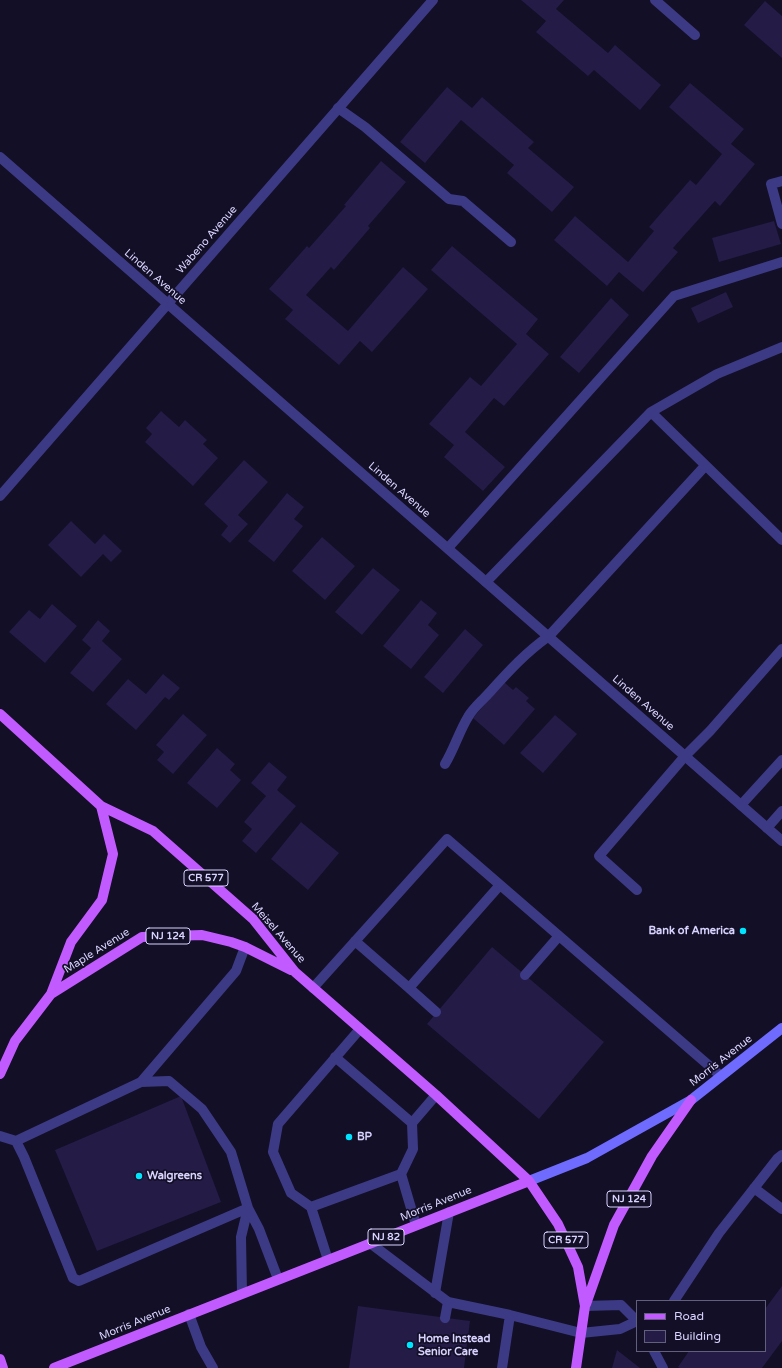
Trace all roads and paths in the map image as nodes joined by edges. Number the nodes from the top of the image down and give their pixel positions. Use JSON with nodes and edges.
{"nodes":[{"id":1,"x":433,"y":0,"type":"edge"},
{"id":2,"x":655,"y":0,"type":"edge"},
{"id":3,"x":695,"y":34,"type":"dead end"},
{"id":4,"x":338,"y":108,"type":"junction"},
{"id":5,"x":0,"y":157,"type":"edge"},
{"id":6,"x":782,"y":181,"type":"edge"},
{"id":7,"x":782,"y":224,"type":"edge"},
{"id":8,"x":511,"y":242,"type":"dead end"},
{"id":9,"x":782,"y":262,"type":"edge"},
{"id":10,"x":168,"y":304,"type":"junction"},
{"id":11,"x":782,"y":347,"type":"edge"},
{"id":12,"x":651,"y":412,"type":"junction"},
{"id":13,"x":705,"y":466,"type":"junction"},
{"id":14,"x":0,"y":496,"type":"edge"},
{"id":15,"x":782,"y":540,"type":"edge"},
{"id":16,"x":448,"y":548,"type":"junction"},
{"id":17,"x":486,"y":582,"type":"junction"},
{"id":18,"x":549,"y":636,"type":"junction"},
{"id":19,"x":782,"y":649,"type":"edge"},
{"id":20,"x":0,"y":714,"type":"edge"},
{"id":21,"x":685,"y":756,"type":"junction"},
{"id":22,"x":782,"y":760,"type":"edge"},
{"id":23,"x":445,"y":764,"type":"dead end"},
{"id":24,"x":741,"y":805,"type":"junction"},
{"id":25,"x":101,"y":806,"type":"junction"},
{"id":26,"x":782,"y":811,"type":"edge"},
{"id":27,"x":767,"y":828,"type":"junction"},
{"id":28,"x":782,"y":841,"type":"edge"},
{"id":29,"x":500,"y":885,"type":"junction"},
{"id":30,"x":637,"y":890,"type":"dead end"},
{"id":31,"x":558,"y":936,"type":"junction"},
{"id":32,"x":356,"y":941,"type":"junction"},
{"id":33,"x":245,"y":947,"type":"junction"},
{"id":34,"x":294,"y":972,"type":"junction"},
{"id":35,"x":525,"y":975,"type":"dead end"},
{"id":36,"x":313,"y":988,"type":"junction"},
{"id":37,"x":409,"y":988,"type":"junction"},
{"id":38,"x":51,"y":994,"type":"junction"},
{"id":39,"x":436,"y":1012,"type":"dead end"},
{"id":40,"x":782,"y":1028,"type":"edge"},
{"id":41,"x":360,"y":1029,"type":"junction"},
{"id":42,"x":335,"y":1056,"type":"junction"},
{"id":43,"x":0,"y":1074,"type":"edge"},
{"id":44,"x":721,"y":1076,"type":"junction"},
{"id":45,"x":141,"y":1082,"type":"junction"},
{"id":46,"x":436,"y":1095,"type":"junction"},
{"id":47,"x":691,"y":1100,"type":"junction"},
{"id":48,"x":412,"y":1123,"type":"junction"},
{"id":49,"x":0,"y":1136,"type":"edge"},
{"id":50,"x":16,"y":1141,"type":"junction"},
{"id":51,"x":782,"y":1155,"type":"edge"},
{"id":52,"x":401,"y":1174,"type":"junction"},
{"id":53,"x":529,"y":1181,"type":"junction"},
{"id":54,"x":754,"y":1188,"type":"junction"},
{"id":55,"x":310,"y":1207,"type":"junction"},
{"id":56,"x":248,"y":1208,"type":"junction"},
{"id":57,"x":782,"y":1209,"type":"edge"},
{"id":58,"x":449,"y":1212,"type":"junction"},
{"id":59,"x":416,"y":1225,"type":"junction"},
{"id":60,"x":370,"y":1243,"type":"junction"},
{"id":61,"x":328,"y":1260,"type":"junction"},
{"id":62,"x":278,"y":1279,"type":"junction"},
{"id":63,"x":242,"y":1293,"type":"junction"},
{"id":64,"x":435,"y":1293,"type":"junction"},
{"id":65,"x":675,"y":1300,"type":"edge"},
{"id":66,"x":448,"y":1302,"type":"junction"},
{"id":67,"x":585,"y":1306,"type":"junction"},
{"id":68,"x":189,"y":1314,"type":"junction"},
{"id":69,"x":510,"y":1315,"type":"junction"},
{"id":70,"x":445,"y":1318,"type":"dead end"},
{"id":71,"x":636,"y":1320,"type":"edge"},
{"id":72,"x":636,"y":1322,"type":"edge"},
{"id":73,"x":581,"y":1333,"type":"junction"},
{"id":74,"x":655,"y":1352,"type":"edge"},
{"id":75,"x":0,"y":1359,"type":"edge"},
{"id":76,"x":3,"y":1368,"type":"edge"},
{"id":77,"x":54,"y":1368,"type":"edge"},
{"id":78,"x":213,"y":1368,"type":"edge"},
{"id":79,"x":502,"y":1368,"type":"edge"},
{"id":80,"x":576,"y":1368,"type":"edge"},
{"id":81,"x":663,"y":1368,"type":"edge"}],
"edges":[{"from":1,"to":4,"type":"street","name":"Wabeno Avenue"},
{"from":2,"to":3,"type":"street"},
{"from":4,"to":8,"type":"street"},
{"from":4,"to":10,"type":"street","name":"Wabeno Avenue"},
{"from":5,"to":10,"type":"street","name":"Linden Avenue"},
{"from":6,"to":7,"type":"street"},
{"from":9,"to":16,"type":"street"},
{"from":10,"to":14,"type":"street","name":"Wabeno Avenue"},
{"from":10,"to":16,"type":"street","name":"Linden Avenue"},
{"from":11,"to":12,"type":"street"},
{"from":12,"to":13,"type":"street"},
{"from":12,"to":17,"type":"street"},
{"from":13,"to":15,"type":"street"},
{"from":13,"to":18,"type":"street"},
{"from":16,"to":17,"type":"street","name":"Linden Avenue"},
{"from":17,"to":18,"type":"street","name":"Linden Avenue"},
{"from":18,"to":21,"type":"street","name":"Linden Avenue"},
{"from":18,"to":23,"type":"street"},
{"from":19,"to":21,"type":"street"},
{"from":20,"to":25,"type":"main road","name":"Meisel Avenue","number":"CR 577"},
{"from":21,"to":24,"type":"street","name":"Linden Avenue"},
{"from":21,"to":30,"type":"street"},
{"from":22,"to":24,"type":"street"},
{"from":24,"to":27,"type":"street","name":"Linden Avenue"},
{"from":25,"to":34,"type":"main road","name":"Meisel Avenue","number":"CR 577"},
{"from":25,"to":38,"type":"main road"},
{"from":26,"to":27,"type":"street"},
{"from":27,"to":28,"type":"street","name":"Linden Avenue"},
{"from":29,"to":31,"type":"street"},
{"from":29,"to":32,"type":"street"},
{"from":29,"to":37,"type":"street"},
{"from":31,"to":35,"type":"street"},
{"from":31,"to":44,"type":"street"},
{"from":32,"to":36,"type":"street"},
{"from":32,"to":37,"type":"street"},
{"from":33,"to":34,"type":"main road","name":"Maple Avenue","number":"NJ 124"},
{"from":33,"to":38,"type":"main road","name":"Maple Avenue","number":"NJ 124"},
{"from":33,"to":45,"type":"street"},
{"from":34,"to":36,"type":"main road","name":"Meisel Avenue","number":"NJ 124"},
{"from":36,"to":41,"type":"main road","name":"Meisel Avenue","number":"NJ 124"},
{"from":37,"to":39,"type":"street"},
{"from":38,"to":43,"type":"main road","name":"Maple Avenue","number":"NJ 124"},
{"from":40,"to":44,"type":"main road","name":"Morris Avenue","number":"NJ 124"},
{"from":41,"to":42,"type":"street"},
{"from":41,"to":46,"type":"main road","name":"Meisel Avenue","number":"NJ 124"},
{"from":42,"to":48,"type":"street"},
{"from":42,"to":55,"type":"street"},
{"from":44,"to":47,"type":"main road","name":"Morris Avenue","number":"NJ 124"},
{"from":45,"to":50,"type":"street"},
{"from":45,"to":56,"type":"street"},
{"from":46,"to":48,"type":"street"},
{"from":46,"to":53,"type":"main road","name":"Meisel Avenue","number":"NJ 124"},
{"from":47,"to":53,"type":"main road","name":"Morris Avenue","number":"NJ 124"},
{"from":47,"to":67,"type":"main road","number":"NJ 124"},
{"from":48,"to":52,"type":"street"},
{"from":49,"to":50,"type":"street"},
{"from":50,"to":56,"type":"street"},
{"from":51,"to":54,"type":"street"},
{"from":52,"to":55,"type":"street"},
{"from":52,"to":59,"type":"street"},
{"from":53,"to":58,"type":"main road","name":"Morris Avenue","number":"NJ 82"},
{"from":53,"to":67,"type":"main road","number":"CR 577"},
{"from":54,"to":57,"type":"street"},
{"from":54,"to":65,"type":"street"},
{"from":55,"to":61,"type":"street"},
{"from":56,"to":62,"type":"street"},
{"from":56,"to":63,"type":"street"},
{"from":58,"to":59,"type":"main road","name":"Morris Avenue","number":"NJ 82"},
{"from":58,"to":64,"type":"street"},
{"from":59,"to":60,"type":"main road","name":"Morris Avenue","number":"NJ 82"},
{"from":60,"to":61,"type":"main road","name":"Morris Avenue","number":"NJ 82"},
{"from":60,"to":64,"type":"street"},
{"from":61,"to":62,"type":"main road","name":"Morris Avenue","number":"NJ 82"},
{"from":62,"to":63,"type":"main road","name":"Morris Avenue","number":"NJ 82"},
{"from":63,"to":68,"type":"main road","name":"Morris Avenue","number":"NJ 82"},
{"from":64,"to":66,"type":"street"},
{"from":66,"to":69,"type":"street"},
{"from":66,"to":70,"type":"street"},
{"from":67,"to":71,"type":"street"},
{"from":67,"to":73,"type":"main road","number":"NJ 124"},
{"from":68,"to":77,"type":"main road","name":"Morris Avenue","number":"NJ 82"},
{"from":68,"to":78,"type":"street"},
{"from":69,"to":73,"type":"street"},
{"from":69,"to":79,"type":"street"},
{"from":72,"to":73,"type":"street"},
{"from":73,"to":80,"type":"main road","number":"NJ 124"},
{"from":74,"to":81,"type":"street"},
{"from":75,"to":76,"type":"main road"}]}
